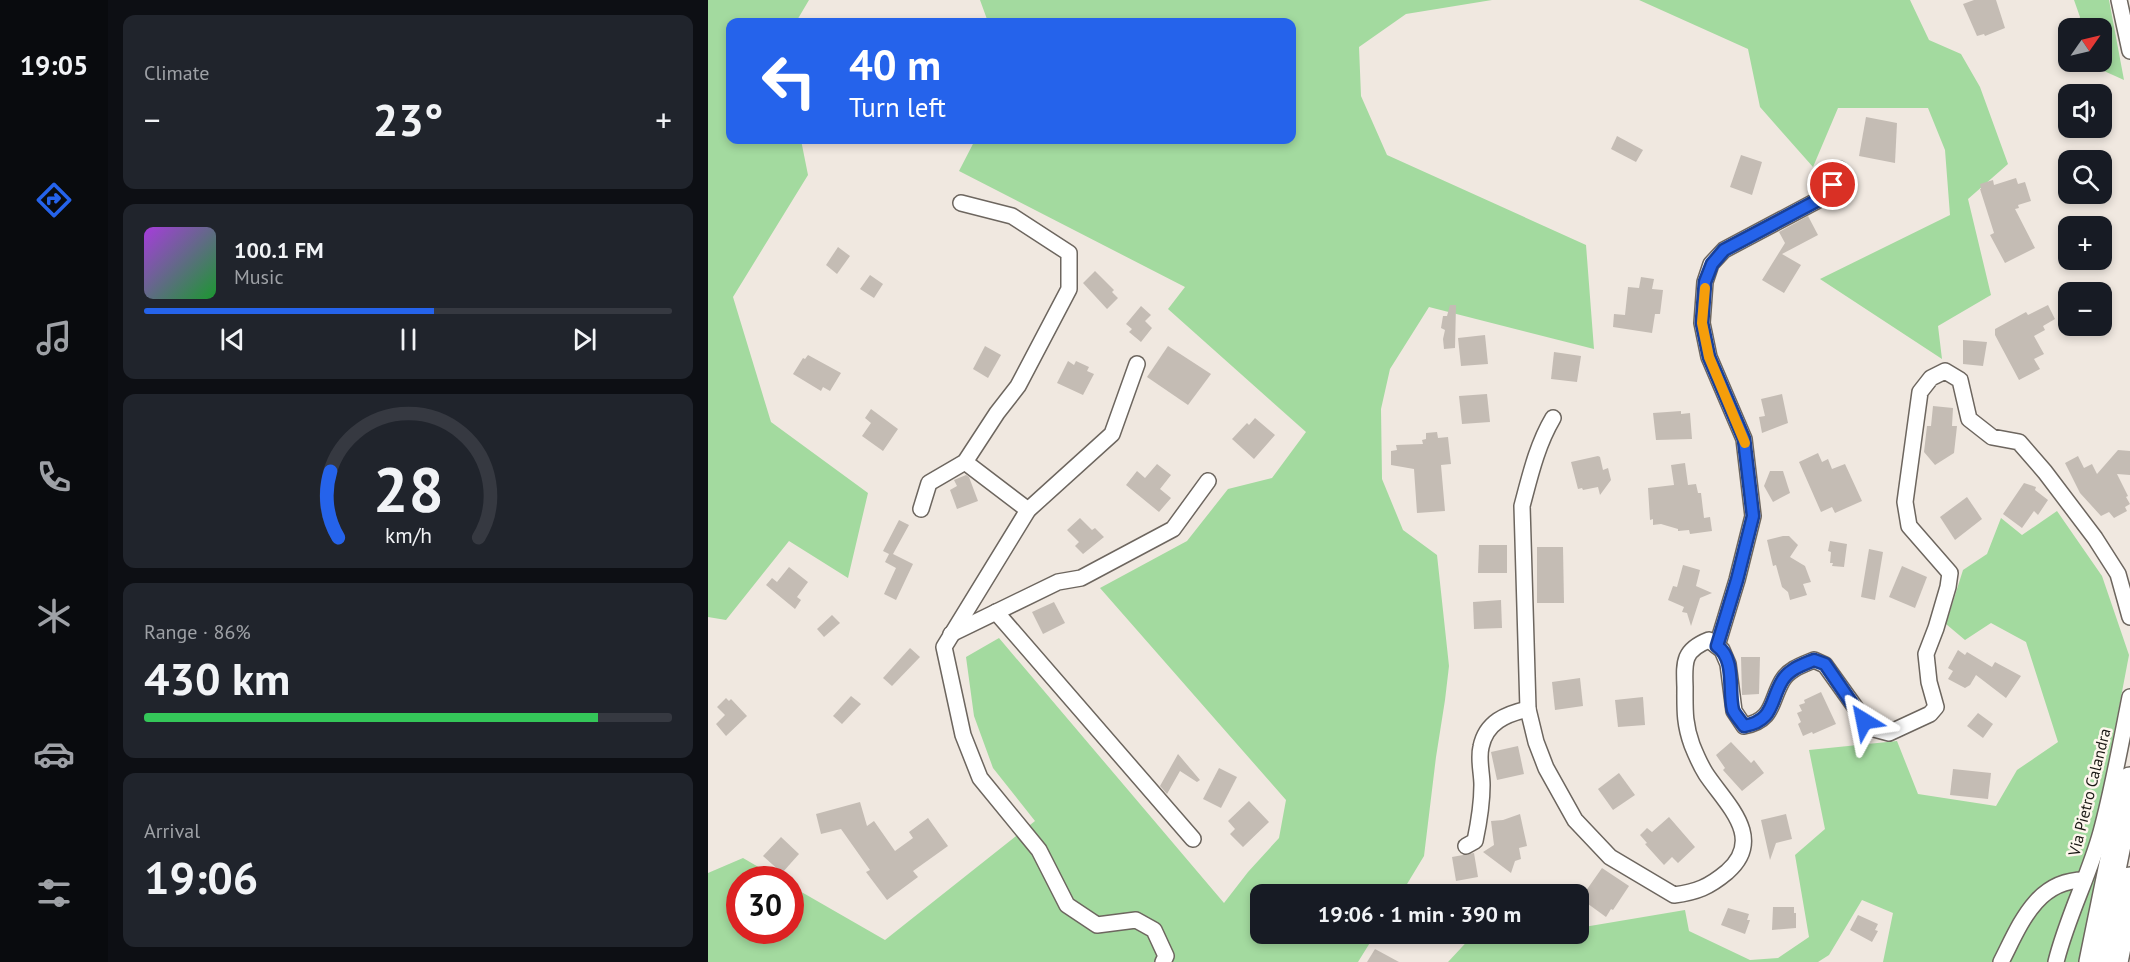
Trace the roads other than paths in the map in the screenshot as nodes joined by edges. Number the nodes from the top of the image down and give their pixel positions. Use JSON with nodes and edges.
{"nodes":[{"id":1,"x":2119,"y":0,"type":"edge"},
{"id":2,"x":2130,"y":51,"type":"edge"},
{"id":3,"x":1839,"y":169,"type":"dead end"},
{"id":4,"x":961,"y":203,"type":"dead end"},
{"id":5,"x":1137,"y":364,"type":"dead end"},
{"id":6,"x":1552,"y":418,"type":"dead end"},
{"id":7,"x":965,"y":462,"type":"junction"},
{"id":8,"x":1208,"y":482,"type":"dead end"},
{"id":9,"x":921,"y":509,"type":"dead end"},
{"id":10,"x":1028,"y":510,"type":"junction"},
{"id":11,"x":996,"y":612,"type":"junction"},
{"id":12,"x":2130,"y":617,"type":"edge"},
{"id":13,"x":951,"y":634,"type":"junction"},
{"id":14,"x":1717,"y":646,"type":"junction"},
{"id":15,"x":2130,"y":697,"type":"edge"},
{"id":16,"x":1528,"y":709,"type":"junction"},
{"id":17,"x":2130,"y":781,"type":"edge"},
{"id":18,"x":1193,"y":839,"type":"dead end"},
{"id":19,"x":1466,"y":846,"type":"dead end"},
{"id":20,"x":2084,"y":880,"type":"junction"},
{"id":21,"x":2130,"y":881,"type":"edge"},
{"id":22,"x":1163,"y":962,"type":"edge"},
{"id":23,"x":2001,"y":962,"type":"edge"},
{"id":24,"x":2056,"y":962,"type":"edge"},
{"id":25,"x":2093,"y":962,"type":"edge"},
{"id":26,"x":2114,"y":962,"type":"edge"}],
"edges":[{"from":1,"to":2,"type":"street"},
{"from":3,"to":14,"type":"street"},
{"from":4,"to":7,"type":"street"},
{"from":5,"to":10,"type":"street"},
{"from":6,"to":16,"type":"street"},
{"from":7,"to":9,"type":"street"},
{"from":7,"to":10,"type":"street"},
{"from":8,"to":11,"type":"street"},
{"from":10,"to":13,"type":"street"},
{"from":11,"to":13,"type":"street"},
{"from":11,"to":18,"type":"street"},
{"from":12,"to":14,"type":"street"},
{"from":13,"to":22,"type":"street"},
{"from":14,"to":16,"type":"street"},
{"from":15,"to":20,"type":"street","name":"Via Pietro Calandra"},
{"from":16,"to":19,"type":"street"},
{"from":17,"to":25,"type":"highway"},
{"from":20,"to":23,"type":"street"},
{"from":20,"to":24,"type":"street","name":"Via Pietro Calandra"},
{"from":21,"to":26,"type":"highway"}]}
